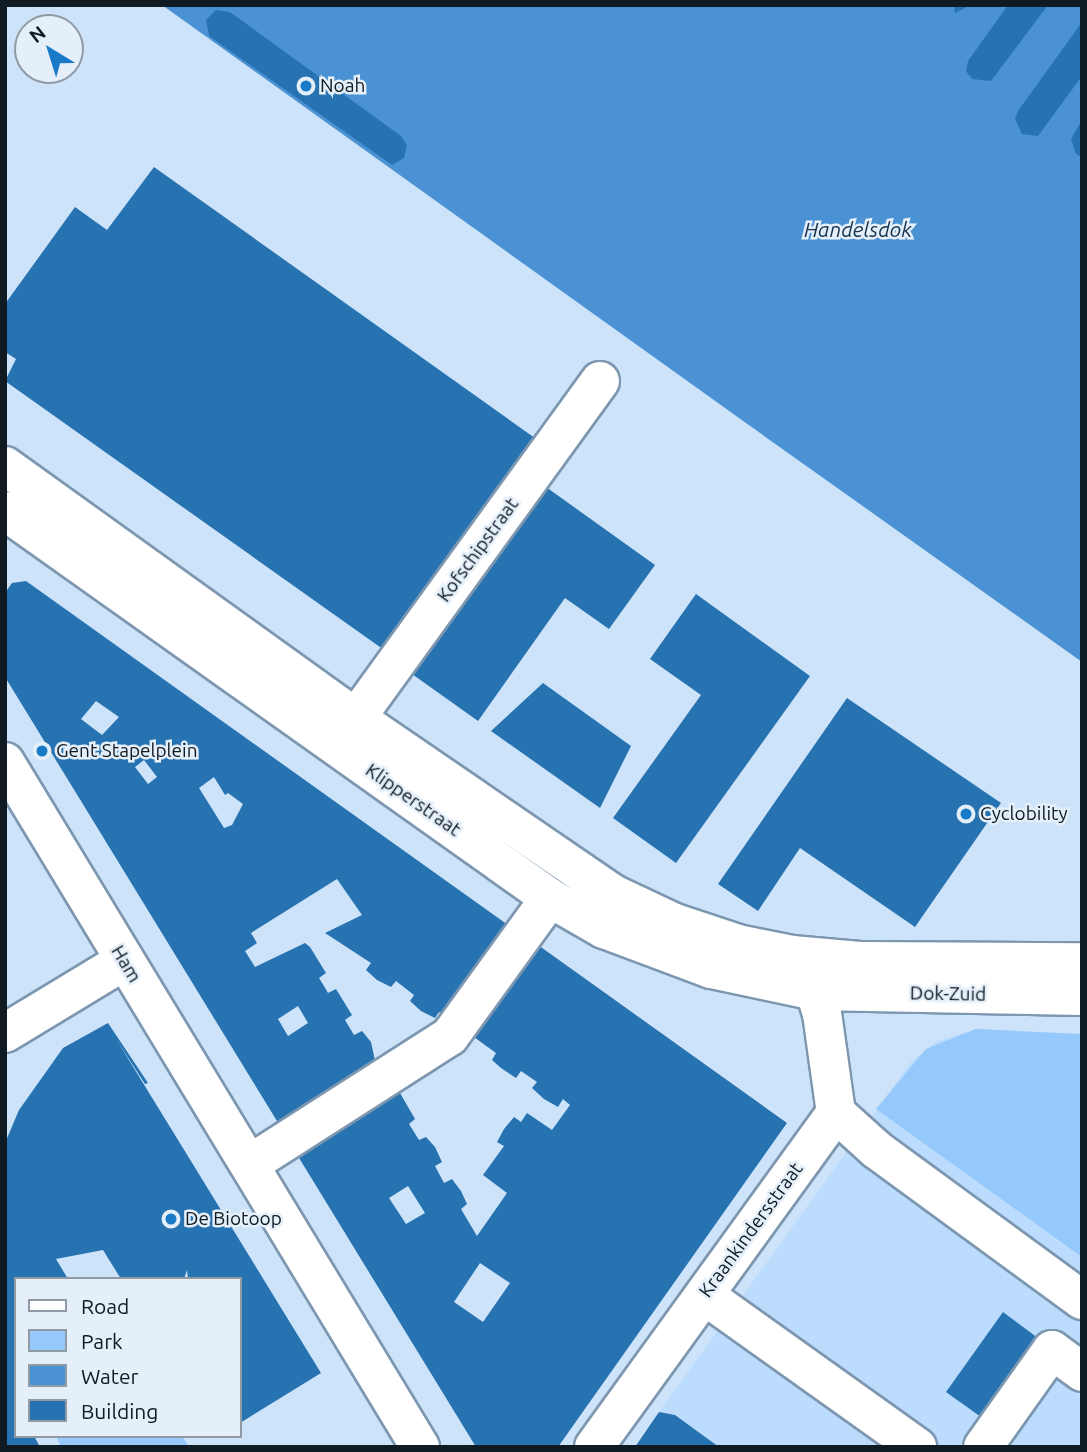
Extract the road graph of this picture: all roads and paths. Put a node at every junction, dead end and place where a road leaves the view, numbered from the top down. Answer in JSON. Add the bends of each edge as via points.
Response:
{"nodes":[{"id":1,"x":600,"y":381,"type":"dead end"},
{"id":2,"x":5,"y":466,"type":"edge"},
{"id":3,"x":16,"y":513,"type":"edge"},
{"id":4,"x":356,"y":718,"type":"junction"},
{"id":5,"x":5,"y":762,"type":"edge"},
{"id":6,"x":550,"y":898,"type":"junction"},
{"id":7,"x":934,"y":960,"type":"joint"},
{"id":8,"x":124,"y":961,"type":"junction"},
{"id":9,"x":1082,"y":962,"type":"edge"},
{"id":10,"x":815,"y":974,"type":"junction"},
{"id":11,"x":1082,"y":996,"type":"edge"},
{"id":12,"x":5,"y":1033,"type":"edge"},
{"id":13,"x":836,"y":1112,"type":"junction"},
{"id":14,"x":250,"y":1164,"type":"junction"},
{"id":15,"x":704,"y":1295,"type":"junction"},
{"id":16,"x":1082,"y":1300,"type":"edge"},
{"id":17,"x":1082,"y":1372,"type":"edge"},
{"id":18,"x":420,"y":1447,"type":"edge"},
{"id":19,"x":594,"y":1447,"type":"edge"},
{"id":20,"x":917,"y":1447,"type":"edge"},
{"id":21,"x":983,"y":1447,"type":"edge"}],
"edges":[{"from":1,"to":4,"type":"street","name":"Kofschipstraat"},
{"from":2,"to":3,"type":"street"},
{"from":3,"to":4,"type":"street","name":"Klipperstraat"},
{"from":3,"to":6,"type":"street","name":"Klipperstraat"},
{"from":4,"to":10,"type":"street","name":"Klipperstraat","via":[[613,894]]},
{"from":5,"to":8,"type":"street","name":"Ham"},
{"from":6,"to":10,"type":"street","name":"Klipperstraat","via":[[651,950],[711,969]]},
{"from":6,"to":14,"type":"street","via":[[450,1036]]},
{"from":7,"to":9,"type":"street","name":"Dok-Zuid"},
{"from":7,"to":10,"type":"street","name":"Klipperstraat"},
{"from":8,"to":12,"type":"street"},
{"from":8,"to":14,"type":"street","name":"Ham"},
{"from":10,"to":11,"type":"street","name":"Dok-Zuid"},
{"from":10,"to":13,"type":"street"},
{"from":13,"to":15,"type":"street","name":"Kraankindersstraat"},
{"from":13,"to":16,"type":"street","via":[[877,1150]]},
{"from":14,"to":18,"type":"street","name":"Ham"},
{"from":15,"to":19,"type":"street","name":"Kraankindersstraat"},
{"from":15,"to":20,"type":"street"},
{"from":17,"to":21,"type":"street","via":[[1052,1350]]}]}
